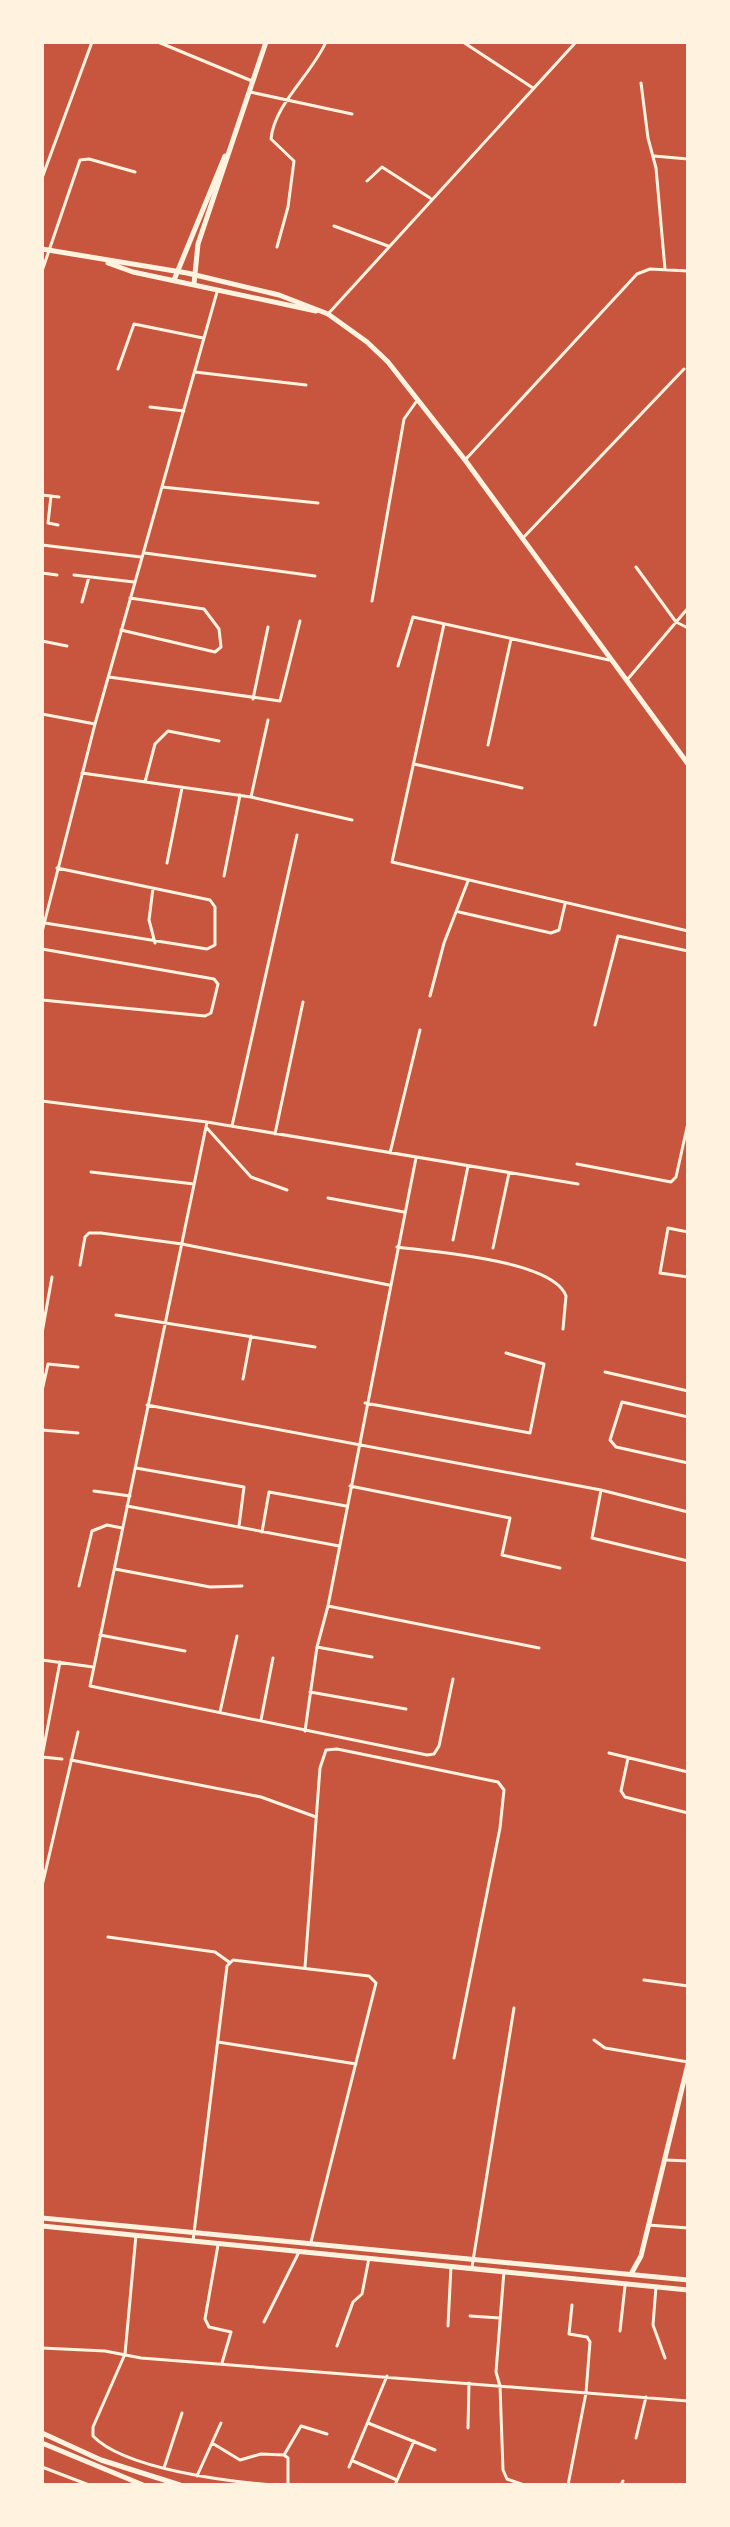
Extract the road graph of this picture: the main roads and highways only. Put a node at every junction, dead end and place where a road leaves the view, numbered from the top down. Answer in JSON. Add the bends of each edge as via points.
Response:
{"nodes":[{"id":1,"x":266,"y":42,"type":"edge"},
{"id":2,"x":232,"y":141,"type":"junction"},
{"id":3,"x":46,"y":250,"type":"edge"},
{"id":4,"x":107,"y":262,"type":"junction"},
{"id":5,"x":177,"y":271,"type":"junction"},
{"id":6,"x":194,"y":275,"type":"junction"},
{"id":7,"x":174,"y":280,"type":"junction"},
{"id":8,"x":194,"y":284,"type":"junction"},
{"id":9,"x":319,"y":311,"type":"junction"},
{"id":10,"x":688,"y":764,"type":"edge"},
{"id":11,"x":688,"y":2063,"type":"edge"},
{"id":12,"x":685,"y":2093,"type":"edge"},
{"id":13,"x":42,"y":2218,"type":"edge"},
{"id":14,"x":42,"y":2228,"type":"edge"},
{"id":15,"x":641,"y":2256,"type":"junction"},
{"id":16,"x":629,"y":2275,"type":"junction"},
{"id":17,"x":645,"y":2277,"type":"junction"},
{"id":18,"x":688,"y":2280,"type":"edge"},
{"id":19,"x":688,"y":2290,"type":"edge"},
{"id":20,"x":42,"y":2433,"type":"edge"},
{"id":21,"x":42,"y":2443,"type":"edge"},
{"id":22,"x":143,"y":2485,"type":"edge"},
{"id":23,"x":180,"y":2485,"type":"edge"}],
"edges":[{"from":1,"to":2,"type":"main road"},
{"from":2,"to":5,"type":"main road"},
{"from":2,"to":6,"type":"main road","via":[[198,244]]},
{"from":3,"to":4,"type":"main road"},
{"from":4,"to":5,"type":"main road"},
{"from":4,"to":7,"type":"main road"},
{"from":5,"to":6,"type":"main road"},
{"from":5,"to":7,"type":"main road"},
{"from":6,"to":8,"type":"main road"},
{"from":6,"to":9,"type":"main road","via":[[279,295]]},
{"from":7,"to":8,"type":"main road"},
{"from":8,"to":9,"type":"main road"},
{"from":9,"to":10,"type":"main road","via":[[388,362]]},
{"from":11,"to":12,"type":"main road"},
{"from":12,"to":15,"type":"main road"},
{"from":13,"to":16,"type":"main road"},
{"from":14,"to":19,"type":"main road"},
{"from":15,"to":16,"type":"main road"},
{"from":15,"to":17,"type":"main road"},
{"from":16,"to":17,"type":"main road"},
{"from":17,"to":18,"type":"main road"},
{"from":20,"to":23,"type":"main road","via":[[101,2460]]},
{"from":21,"to":22,"type":"main road"}]}
